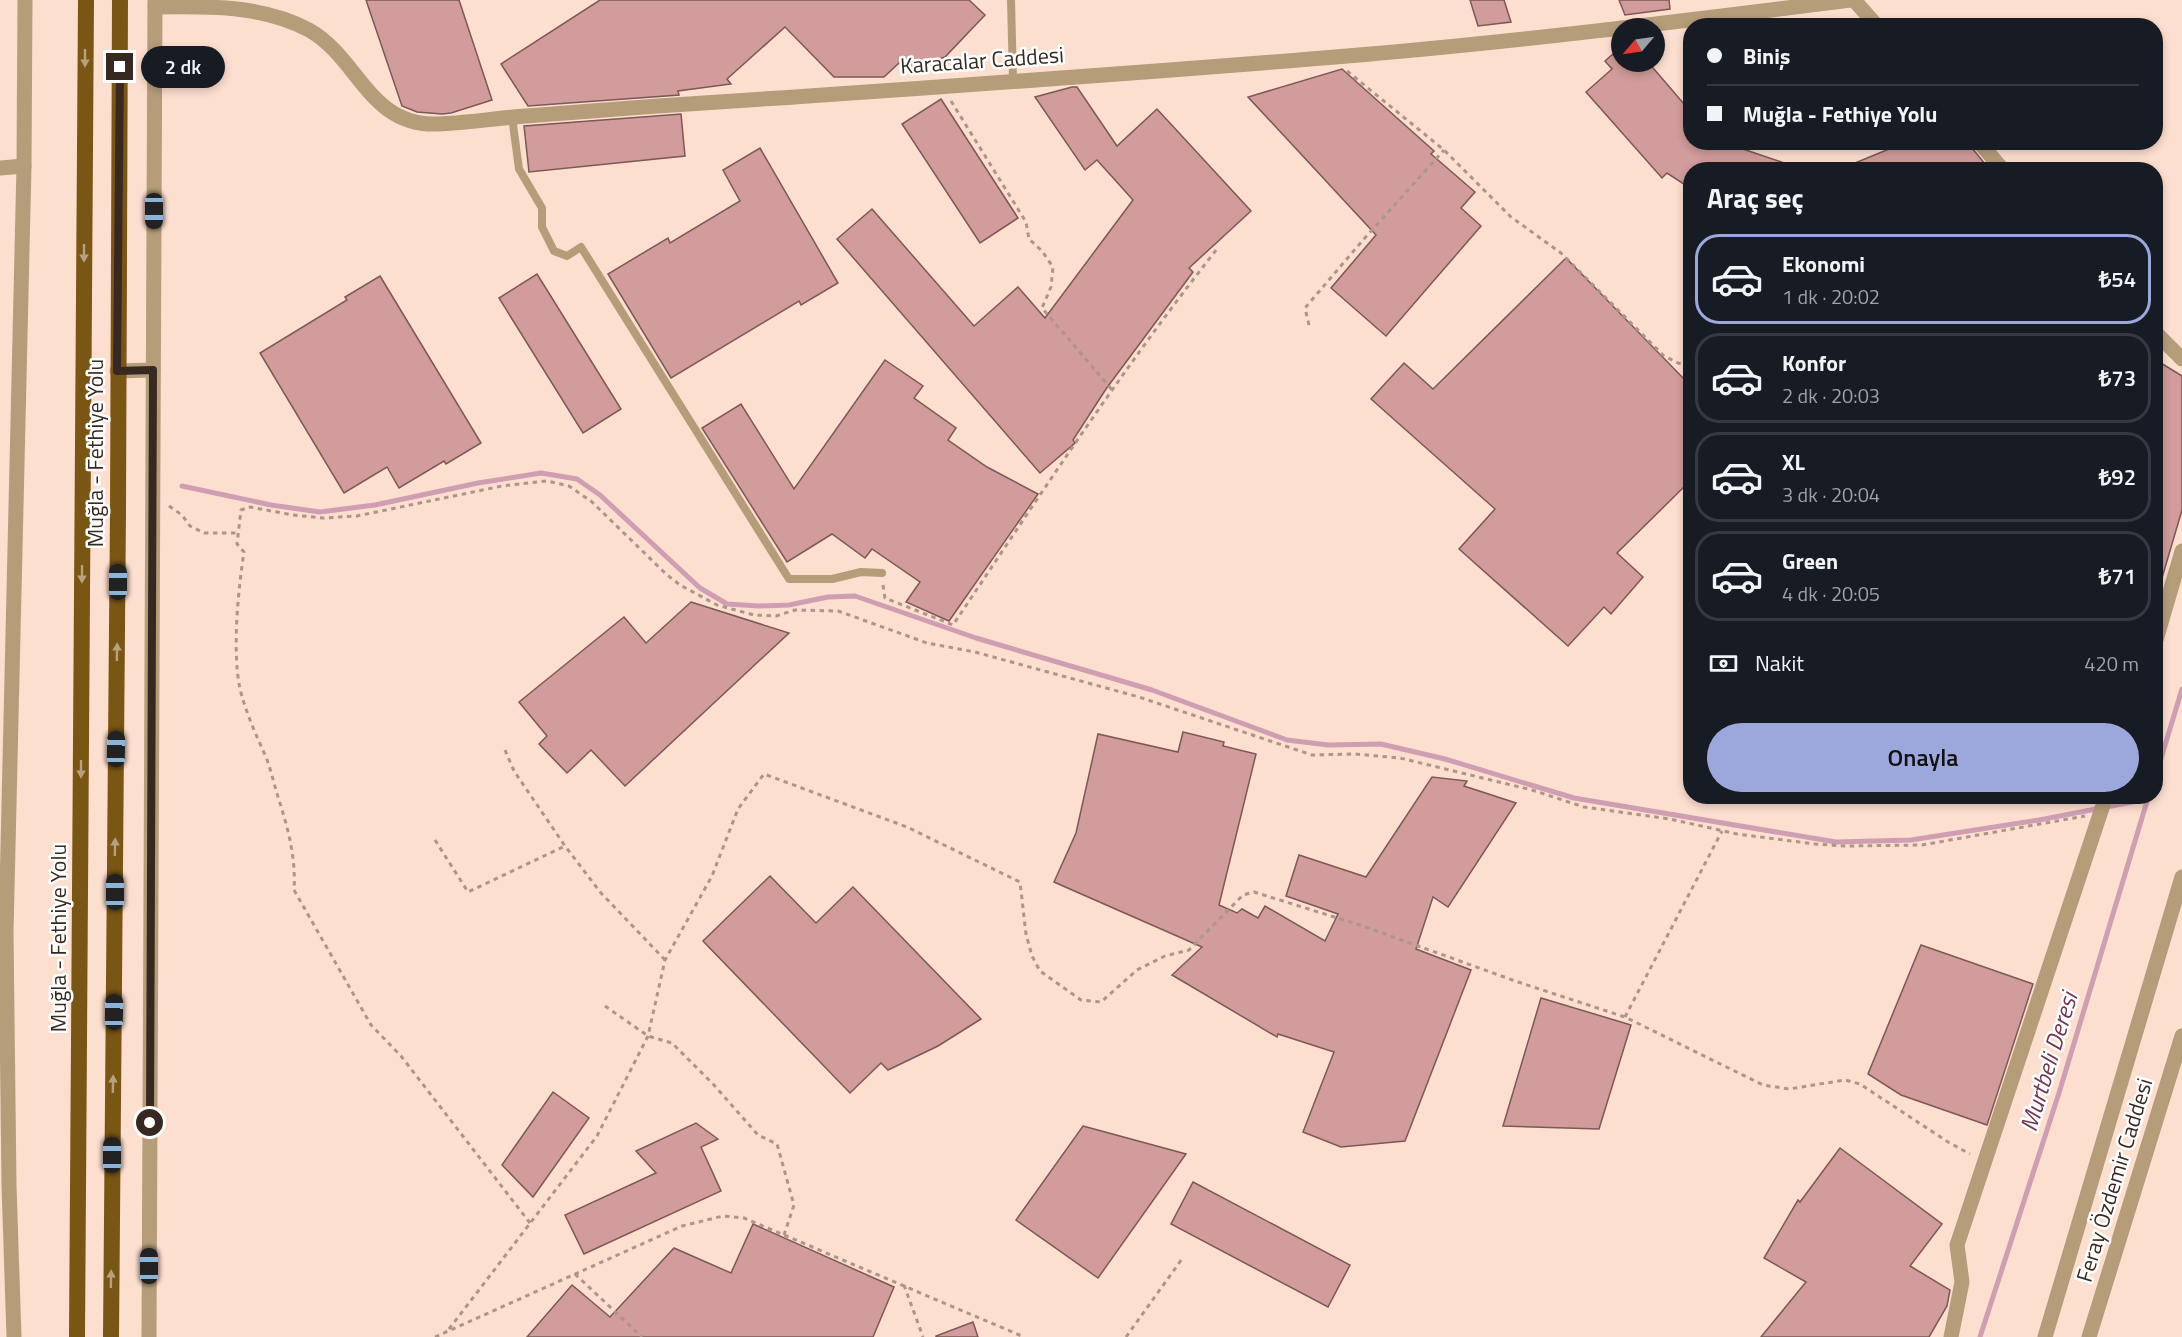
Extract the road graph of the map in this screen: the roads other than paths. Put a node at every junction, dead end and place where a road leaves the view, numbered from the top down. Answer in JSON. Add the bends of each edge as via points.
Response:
{"nodes":[{"id":1,"x":25,"y":0,"type":"edge"},
{"id":2,"x":86,"y":0,"type":"edge"},
{"id":3,"x":120,"y":0,"type":"edge"},
{"id":4,"x":1011,"y":0,"type":"edge"},
{"id":5,"x":1853,"y":0,"type":"edge"},
{"id":6,"x":155,"y":4,"type":"edge"},
{"id":7,"x":1705,"y":18,"type":"edge"},
{"id":8,"x":1869,"y":18,"type":"edge"},
{"id":9,"x":1683,"y":21,"type":"edge"},
{"id":10,"x":1013,"y":80,"type":"junction"},
{"id":11,"x":512,"y":117,"type":"junction"},
{"id":12,"x":1986,"y":150,"type":"edge"},
{"id":13,"x":1996,"y":162,"type":"edge"},
{"id":14,"x":24,"y":166,"type":"junction"},
{"id":15,"x":0,"y":168,"type":"edge"},
{"id":16,"x":2163,"y":340,"type":"edge"},
{"id":17,"x":2182,"y":359,"type":"edge"},
{"id":18,"x":153,"y":370,"type":"junction"},
{"id":19,"x":117,"y":371,"type":"junction"},
{"id":20,"x":16,"y":484,"type":"junction"},
{"id":21,"x":0,"y":487,"type":"edge"},
{"id":22,"x":2182,"y":551,"type":"edge"},
{"id":23,"x":882,"y":573,"type":"road end"},
{"id":24,"x":2163,"y":616,"type":"edge"},
{"id":25,"x":2103,"y":804,"type":"edge"},
{"id":26,"x":2182,"y":877,"type":"edge"},
{"id":27,"x":3,"y":932,"type":"edge"},
{"id":28,"x":2182,"y":1036,"type":"edge"},
{"id":29,"x":14,"y":1337,"type":"edge"},
{"id":30,"x":77,"y":1337,"type":"edge"},
{"id":31,"x":111,"y":1337,"type":"edge"},
{"id":32,"x":149,"y":1337,"type":"edge"},
{"id":33,"x":1951,"y":1337,"type":"edge"},
{"id":34,"x":2045,"y":1337,"type":"edge"},
{"id":35,"x":2089,"y":1337,"type":"edge"}],
"edges":[{"from":1,"to":14,"type":"street"},
{"from":2,"to":30,"type":"highway","name":"Muğla - Fethiye Yolu","one_way":true},
{"from":3,"to":19,"type":"highway","name":"Muğla - Fethiye Yolu"},
{"from":4,"to":10,"type":"lane"},
{"from":5,"to":7,"type":"street","name":"Karacalar Caddesi"},
{"from":5,"to":8,"type":"street"},
{"from":6,"to":11,"type":"street","name":"Karacalar Caddesi","via":[[270,14],[308,29],[328,43],[374,99],[399,117],[433,125]]},
{"from":6,"to":18,"type":"street"},
{"from":9,"to":10,"type":"street","name":"Karacalar Caddesi","via":[[1329,57]]},
{"from":10,"to":11,"type":"street","name":"Karacalar Caddesi"},
{"from":11,"to":23,"type":"lane","via":[[519,169],[542,208],[542,227],[554,251],[567,256],[581,247],[789,579]]},
{"from":12,"to":13,"type":"street"},
{"from":14,"to":15,"type":"street"},
{"from":14,"to":20,"type":"street"},
{"from":16,"to":17,"type":"street"},
{"from":18,"to":19,"type":"street"},
{"from":18,"to":32,"type":"street"},
{"from":31,"to":19,"type":"highway","name":"Muğla - Fethiye Yolu","one_way":true},
{"from":20,"to":21,"type":"street"},
{"from":20,"to":27,"type":"street"},
{"from":22,"to":24,"type":"street"},
{"from":25,"to":33,"type":"street","via":[[1957,1245],[1962,1282]]},
{"from":26,"to":34,"type":"street"},
{"from":27,"to":29,"type":"street"},
{"from":28,"to":35,"type":"street","name":"Feray Özdemir Caddesi"}]}
